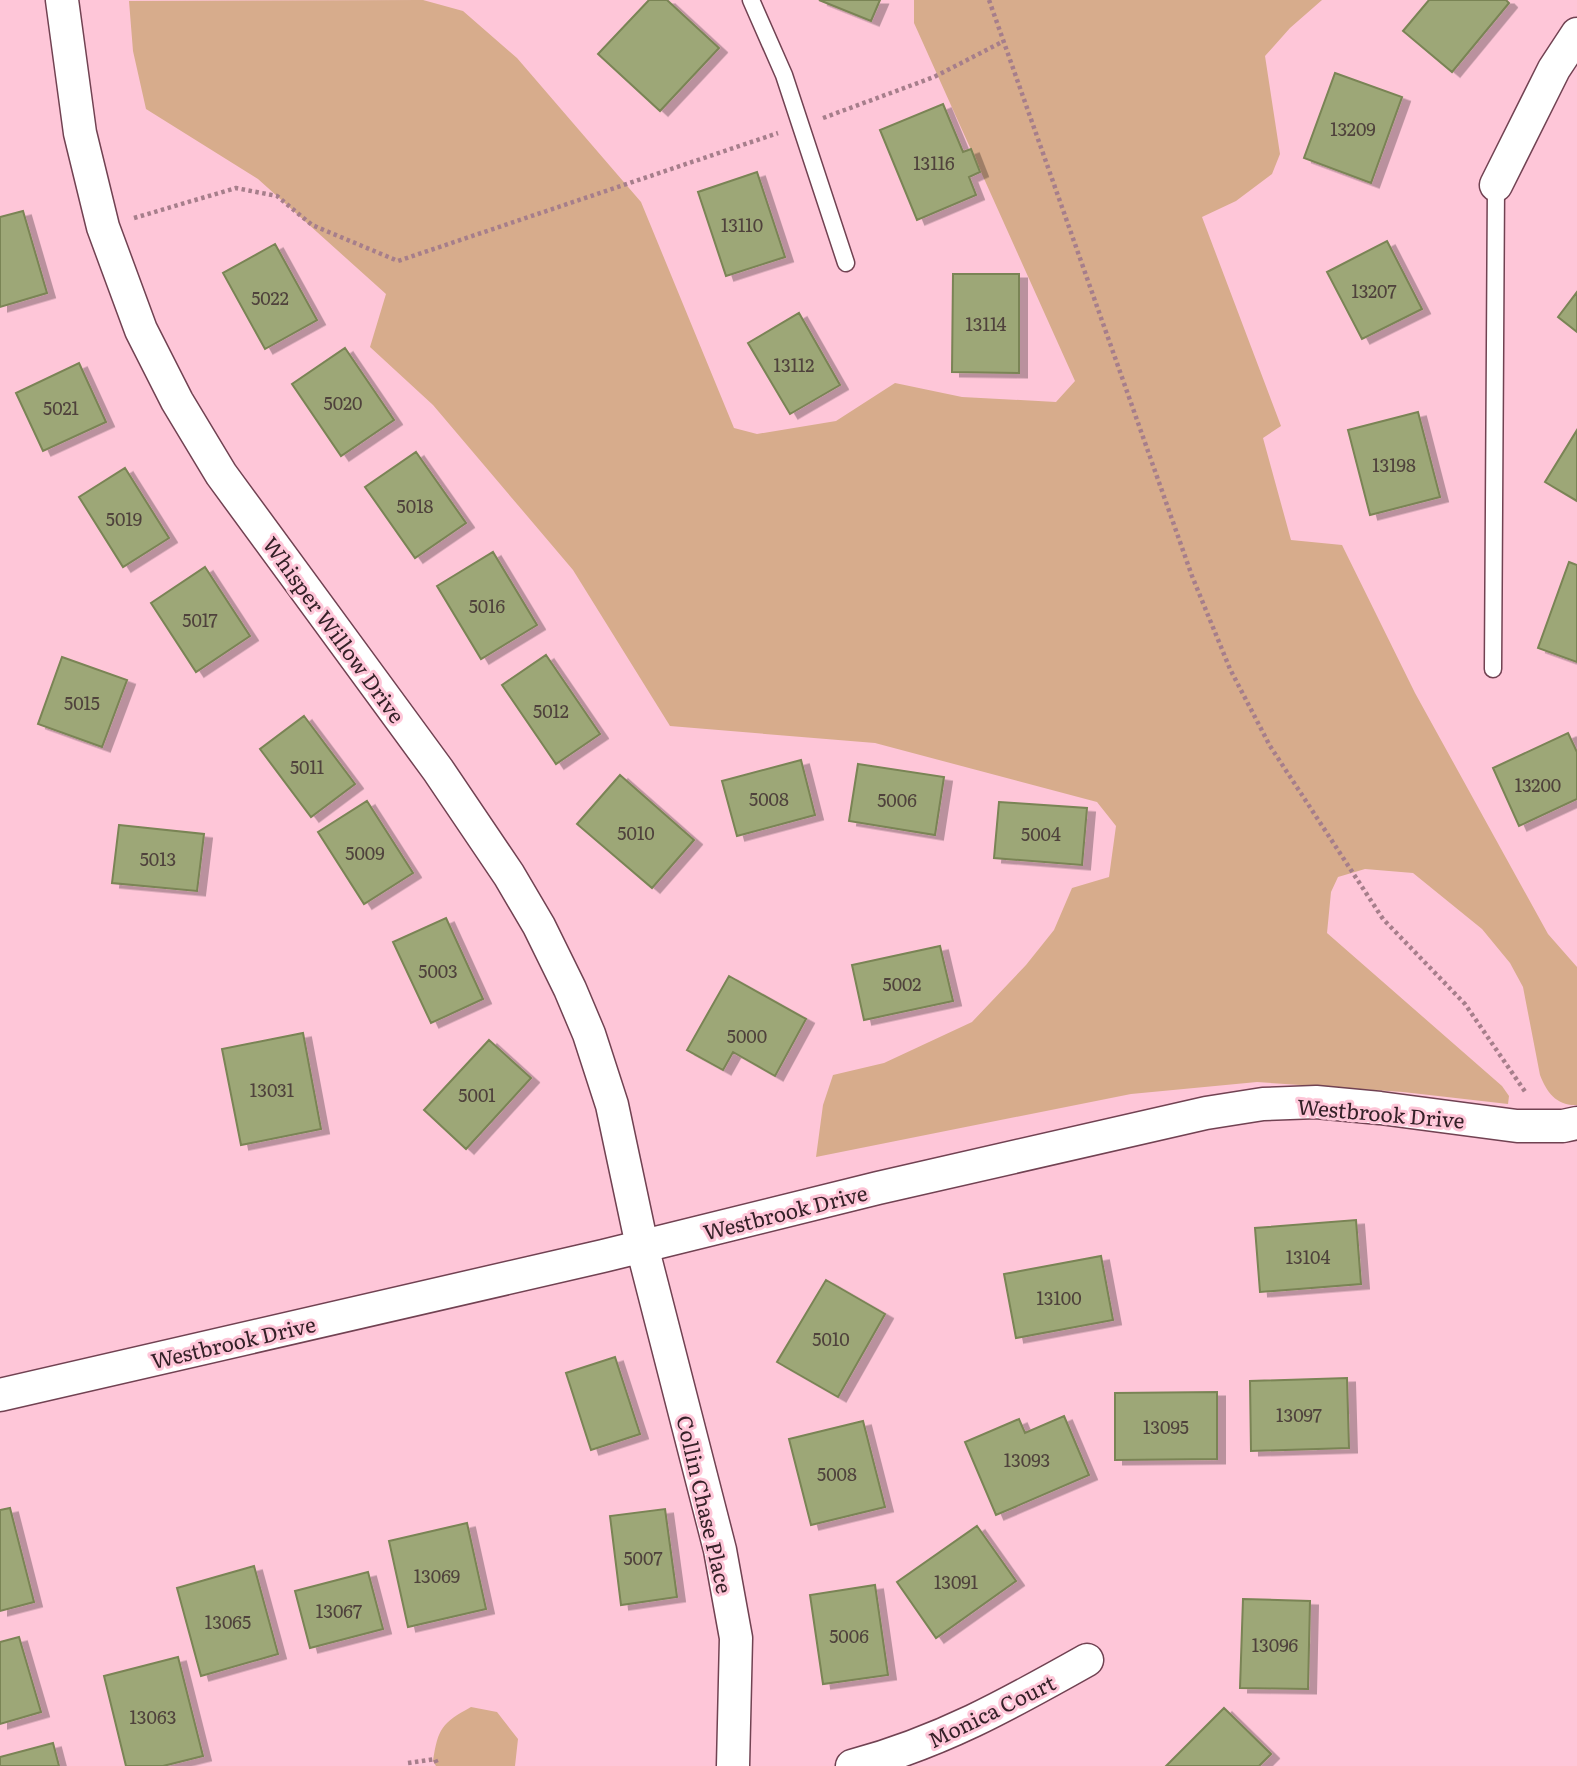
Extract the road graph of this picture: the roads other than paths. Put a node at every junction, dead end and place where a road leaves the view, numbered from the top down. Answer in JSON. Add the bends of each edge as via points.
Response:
{"nodes":[{"id":1,"x":62,"y":0,"type":"edge"},
{"id":2,"x":751,"y":0,"type":"edge"},
{"id":3,"x":1577,"y":34,"type":"edge"},
{"id":4,"x":1496,"y":185,"type":"joint"},
{"id":5,"x":846,"y":263,"type":"dead end"},
{"id":6,"x":1493,"y":669,"type":"dead end"},
{"id":7,"x":1570,"y":1124,"type":"edge"},
{"id":8,"x":642,"y":1246,"type":"junction"},
{"id":9,"x":0,"y":1395,"type":"edge"},
{"id":10,"x":1087,"y":1660,"type":"dead end"},
{"id":11,"x":733,"y":1766,"type":"edge"},
{"id":12,"x":852,"y":1766,"type":"edge"}],
"edges":[{"from":1,"to":8,"type":"street","name":"Whisper Willow Drive","via":[[80,133],[103,228],[141,330],[221,474],[438,769],[539,926],[589,1034],[612,1105]]},
{"from":2,"to":5,"type":"lane","via":[[784,75]]},
{"from":3,"to":4,"type":"street","via":[[1553,69]]},
{"from":4,"to":6,"type":"lane"},
{"from":7,"to":8,"type":"street","name":"Westbrook Drive","via":[[1517,1126],[1316,1102],[1262,1104],[968,1167]]},
{"from":8,"to":9,"type":"street","name":"Westbrook Drive"},
{"from":8,"to":11,"type":"street","name":"Collin Chase Place","via":[[720,1550],[736,1638]]},
{"from":10,"to":12,"type":"street","name":"Monica Court","via":[[944,1736]]}]}
